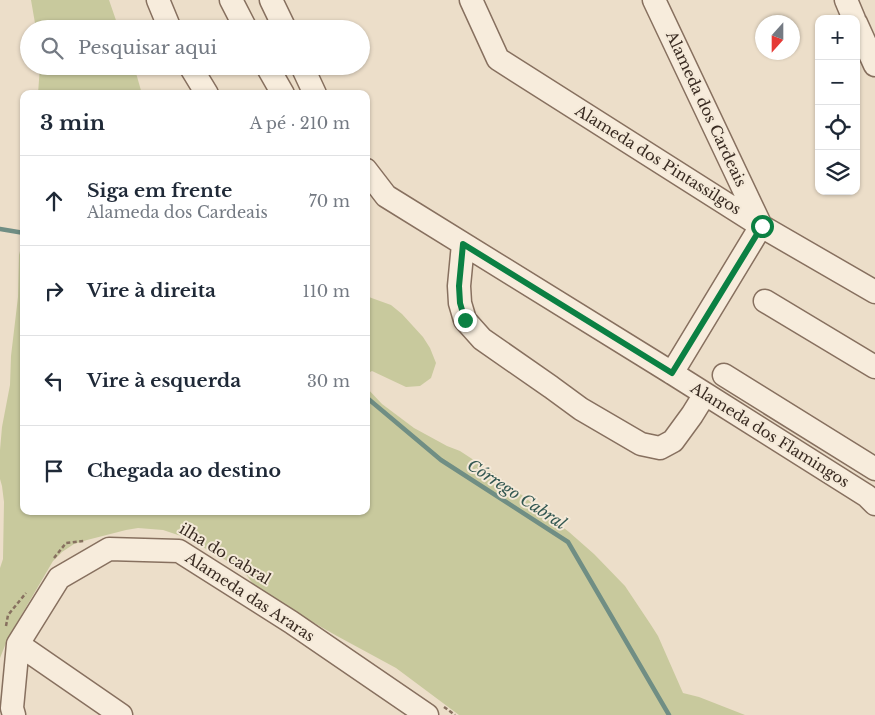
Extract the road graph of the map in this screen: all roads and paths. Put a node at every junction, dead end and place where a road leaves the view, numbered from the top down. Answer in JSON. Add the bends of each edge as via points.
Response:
{"nodes":[{"id":1,"x":158,"y":0,"type":"edge"},
{"id":2,"x":231,"y":0,"type":"edge"},
{"id":3,"x":471,"y":0,"type":"edge"},
{"id":4,"x":654,"y":0,"type":"edge"},
{"id":5,"x":846,"y":0,"type":"edge"},
{"id":6,"x":276,"y":1,"type":"edge"},
{"id":7,"x":852,"y":15,"type":"edge"},
{"id":8,"x":166,"y":20,"type":"edge"},
{"id":9,"x":241,"y":20,"type":"edge"},
{"id":10,"x":282,"y":20,"type":"edge"},
{"id":11,"x":860,"y":33,"type":"edge"},
{"id":12,"x":875,"y":65,"type":"edge"},
{"id":13,"x":195,"y":75,"type":"edge"},
{"id":14,"x":272,"y":75,"type":"edge"},
{"id":15,"x":306,"y":75,"type":"edge"},
{"id":16,"x":205,"y":90,"type":"edge"},
{"id":17,"x":281,"y":90,"type":"edge"},
{"id":18,"x":314,"y":90,"type":"edge"},
{"id":19,"x":370,"y":175,"type":"edge"},
{"id":20,"x":762,"y":226,"type":"junction"},
{"id":21,"x":463,"y":244,"type":"junction"},
{"id":22,"x":875,"y":292,"type":"edge"},
{"id":23,"x":765,"y":301,"type":"dead end"},
{"id":24,"x":875,"y":367,"type":"edge"},
{"id":25,"x":672,"y":373,"type":"junction"},
{"id":26,"x":724,"y":375,"type":"dead end"},
{"id":27,"x":705,"y":394,"type":"junction"},
{"id":28,"x":875,"y":469,"type":"edge"},
{"id":29,"x":875,"y":504,"type":"edge"},
{"id":30,"x":84,"y":541,"type":"dead end"},
{"id":31,"x":54,"y":558,"type":"dead end"},
{"id":32,"x":31,"y":586,"type":"dead end"},
{"id":33,"x":12,"y":639,"type":"junction"},
{"id":34,"x":433,"y":709,"type":"edge"},
{"id":35,"x":14,"y":715,"type":"edge"},
{"id":36,"x":120,"y":715,"type":"edge"},
{"id":37,"x":455,"y":715,"type":"edge"}],
"edges":[{"from":1,"to":8,"type":"street"},
{"from":2,"to":9,"type":"street"},
{"from":3,"to":20,"type":"street","name":"Alameda dos Pintassilgos","via":[[498,59]]},
{"from":4,"to":20,"type":"street","name":"Alameda dos Cardeais"},
{"from":5,"to":7,"type":"street"},
{"from":6,"to":10,"type":"street"},
{"from":11,"to":12,"type":"street"},
{"from":13,"to":16,"type":"street"},
{"from":14,"to":17,"type":"street"},
{"from":15,"to":18,"type":"street"},
{"from":19,"to":21,"type":"street","name":"Alameda dos Flamingos","via":[[386,196]]},
{"from":20,"to":22,"type":"street","name":"Alameda dos Pintassilgos"},
{"from":20,"to":25,"type":"street"},
{"from":21,"to":25,"type":"street","name":"Alameda dos Flamingos"},
{"from":21,"to":27,"type":"street","via":[[459,286],[465,320],[482,339],[581,409],[641,444],[660,448],[673,441]]},
{"from":23,"to":24,"type":"street"},
{"from":25,"to":27,"type":"street","name":"Alameda dos Flamingos"},
{"from":26,"to":28,"type":"street"},
{"from":27,"to":29,"type":"street","name":"Alameda dos Flamingos"},
{"from":30,"to":31,"type":"path","via":[[66,543]]},
{"from":32,"to":33,"type":"path","via":[[8,615]]},
{"from":33,"to":34,"type":"street","name":"Alameda das Araras","via":[[59,578],[109,549],[179,551]]},
{"from":33,"to":35,"type":"street","name":"Alameda das Araras"},
{"from":33,"to":36,"type":"street"},
{"from":34,"to":37,"type":"path"}]}
